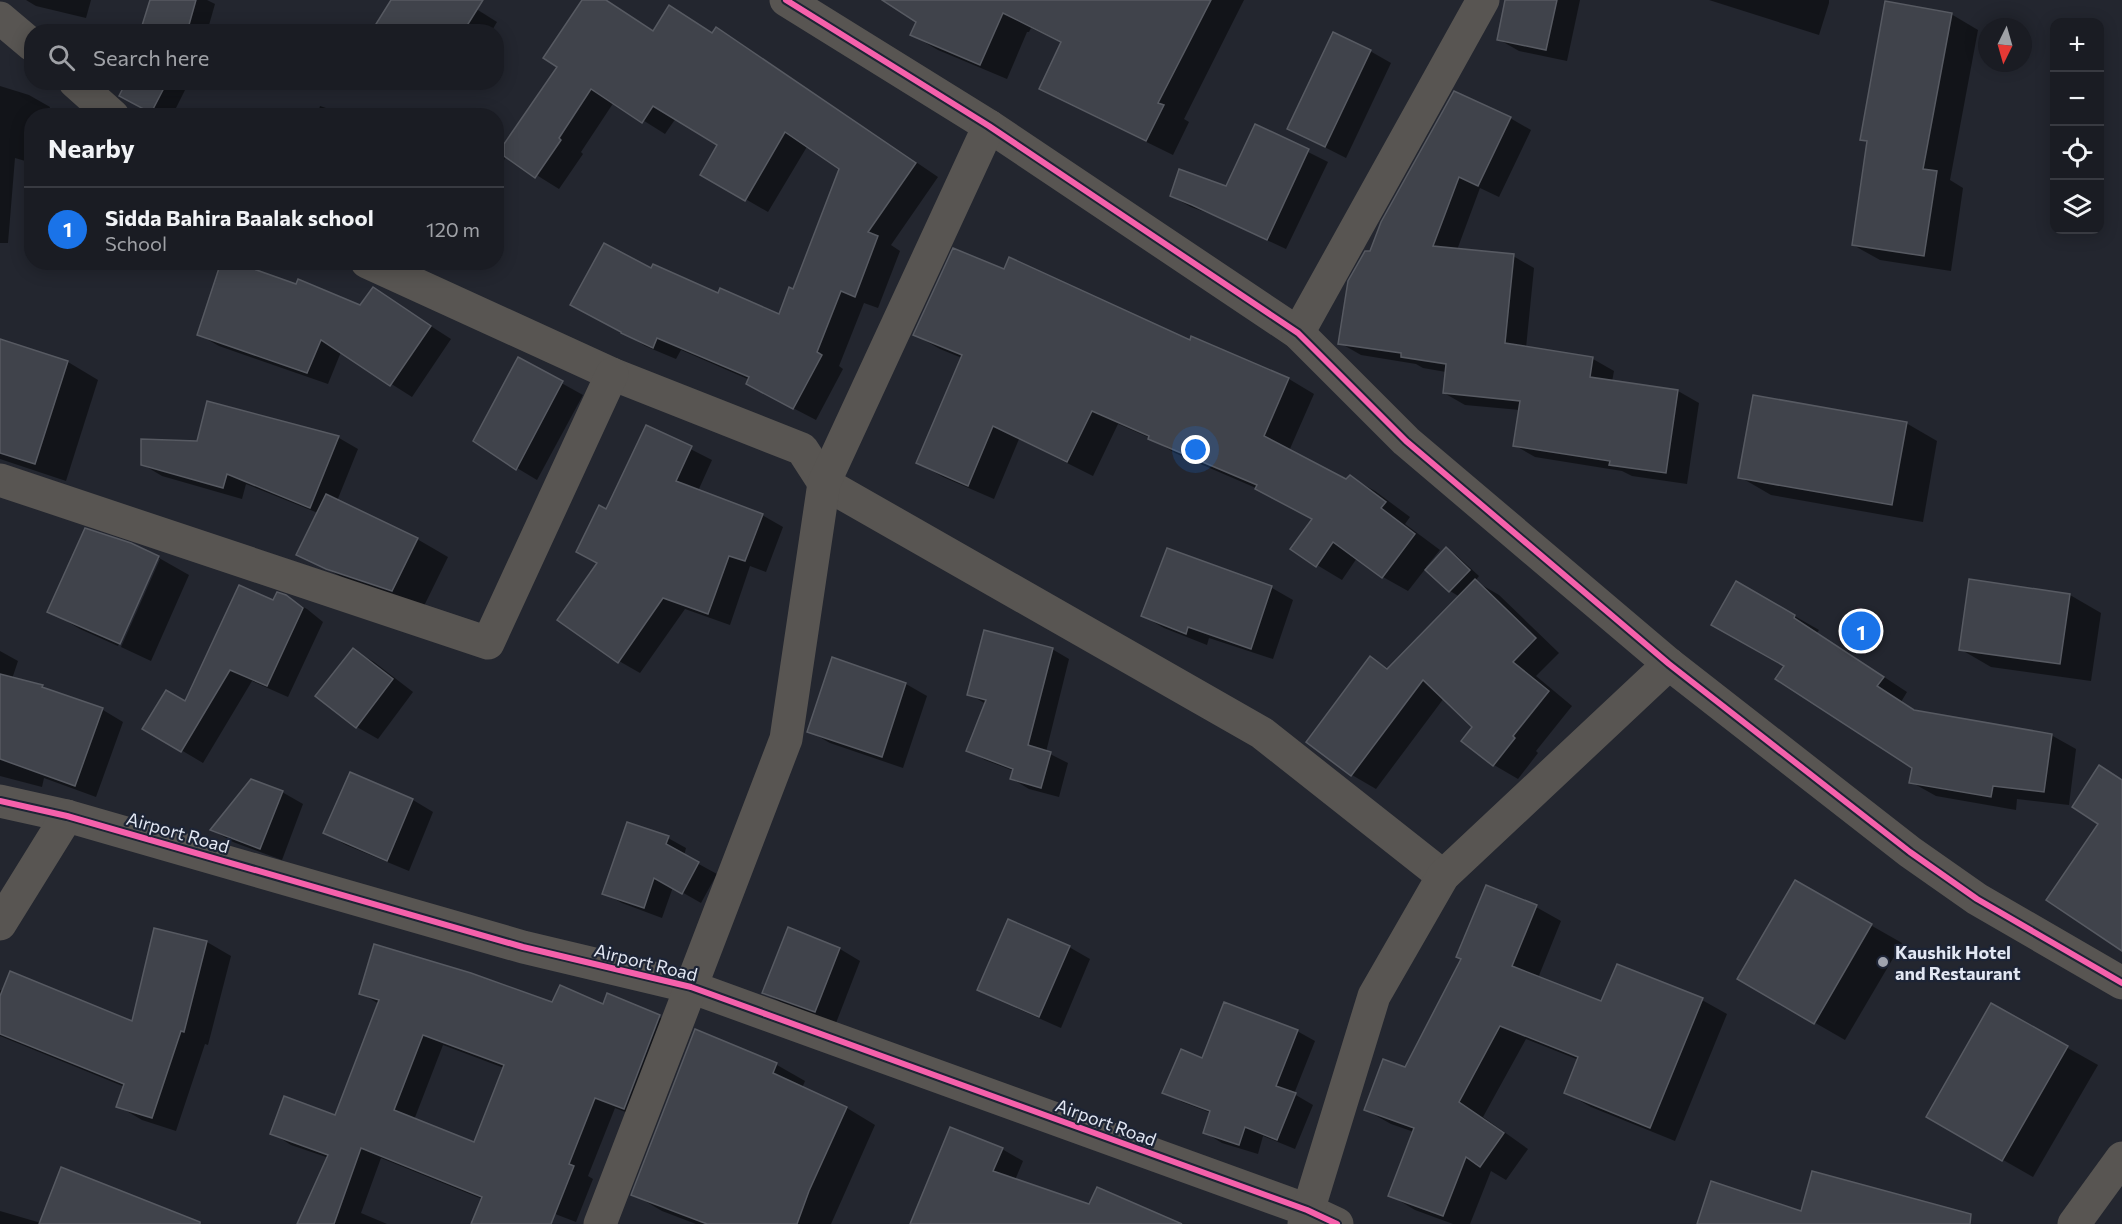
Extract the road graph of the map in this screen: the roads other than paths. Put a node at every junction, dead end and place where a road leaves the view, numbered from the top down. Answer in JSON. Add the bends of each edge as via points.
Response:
{"nodes":[{"id":1,"x":786,"y":0,"type":"edge"},
{"id":2,"x":1483,"y":0,"type":"edge"},
{"id":3,"x":0,"y":18,"type":"edge"},
{"id":4,"x":24,"y":38,"type":"edge"},
{"id":5,"x":84,"y":90,"type":"edge"},
{"id":6,"x":104,"y":108,"type":"edge"},
{"id":7,"x":989,"y":126,"type":"junction"},
{"id":8,"x":384,"y":270,"type":"edge"},
{"id":9,"x":1298,"y":333,"type":"junction"},
{"id":10,"x":612,"y":374,"type":"junction"},
{"id":11,"x":0,"y":480,"type":"edge"},
{"id":12,"x":824,"y":483,"type":"junction"},
{"id":13,"x":1669,"y":664,"type":"junction"},
{"id":14,"x":0,"y":801,"type":"edge"},
{"id":15,"x":67,"y":816,"type":"junction"},
{"id":16,"x":1443,"y":876,"type":"junction"},
{"id":17,"x":0,"y":924,"type":"edge"},
{"id":18,"x":2122,"y":983,"type":"edge"},
{"id":19,"x":691,"y":987,"type":"junction"},
{"id":20,"x":2122,"y":1158,"type":"edge"},
{"id":21,"x":1306,"y":1217,"type":"edge"},
{"id":22,"x":600,"y":1224,"type":"edge"},
{"id":23,"x":1337,"y":1224,"type":"edge"},
{"id":24,"x":2074,"y":1224,"type":"edge"}],
"edges":[{"from":1,"to":7,"type":"street"},
{"from":2,"to":9,"type":"street"},
{"from":3,"to":4,"type":"street"},
{"from":5,"to":6,"type":"street"},
{"from":7,"to":9,"type":"street"},
{"from":7,"to":12,"type":"street"},
{"from":8,"to":10,"type":"street"},
{"from":9,"to":13,"type":"street","via":[[1406,441]]},
{"from":10,"to":11,"type":"street","via":[[488,643]]},
{"from":10,"to":12,"type":"street","via":[[802,449]]},
{"from":12,"to":16,"type":"street","via":[[1262,733]]},
{"from":12,"to":19,"type":"street","via":[[786,739]]},
{"from":13,"to":16,"type":"street"},
{"from":13,"to":18,"type":"street","via":[[1910,852],[1977,899]]},
{"from":14,"to":15,"type":"street","name":"Airport Road"},
{"from":15,"to":17,"type":"street"},
{"from":15,"to":19,"type":"street","name":"Airport Road","via":[[523,947]]},
{"from":16,"to":21,"type":"street","via":[[1374,996]]},
{"from":19,"to":21,"type":"street","name":"Airport Road"},
{"from":19,"to":22,"type":"street"},
{"from":20,"to":24,"type":"street"},
{"from":21,"to":23,"type":"street","name":"Airport Road"}]}
